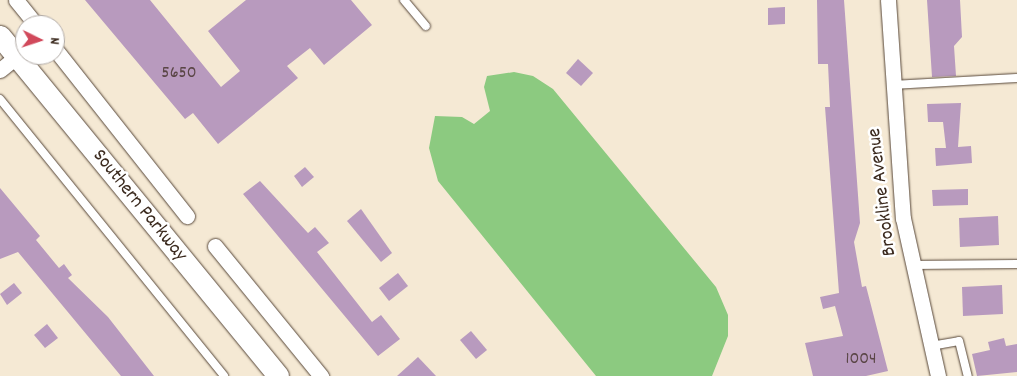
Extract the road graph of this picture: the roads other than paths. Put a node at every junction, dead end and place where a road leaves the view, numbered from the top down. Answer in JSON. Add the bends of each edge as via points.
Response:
{"nodes":[{"id":1,"x":16,"y":0,"type":"edge"},
{"id":2,"x":404,"y":0,"type":"edge"},
{"id":3,"x":888,"y":0,"type":"edge"},
{"id":4,"x":28,"y":15,"type":"edge"},
{"id":5,"x":426,"y":26,"type":"dead end"},
{"id":6,"x":0,"y":36,"type":"edge"},
{"id":7,"x":15,"y":54,"type":"edge"},
{"id":8,"x":15,"y":58,"type":"edge"},
{"id":9,"x":65,"y":62,"type":"edge"},
{"id":10,"x":24,"y":65,"type":"edge"},
{"id":11,"x":0,"y":70,"type":"edge"},
{"id":12,"x":1017,"y":78,"type":"edge"},
{"id":13,"x":892,"y":85,"type":"junction"},
{"id":14,"x":0,"y":99,"type":"edge"},
{"id":15,"x":187,"y":216,"type":"dead end"},
{"id":16,"x":215,"y":246,"type":"dead end"},
{"id":17,"x":1017,"y":264,"type":"edge"},
{"id":18,"x":912,"y":265,"type":"junction"},
{"id":19,"x":931,"y":346,"type":"junction"},
{"id":20,"x":224,"y":376,"type":"edge"},
{"id":21,"x":278,"y":376,"type":"edge"},
{"id":22,"x":321,"y":376,"type":"edge"},
{"id":23,"x":938,"y":376,"type":"edge"},
{"id":24,"x":968,"y":376,"type":"edge"}],
"edges":[{"from":1,"to":4,"type":"street"},
{"from":2,"to":5,"type":"lane"},
{"from":3,"to":13,"type":"street","name":"Brookline Avenue"},
{"from":6,"to":7,"type":"main road","name":"Southern Parkway"},
{"from":8,"to":11,"type":"street"},
{"from":9,"to":15,"type":"street"},
{"from":10,"to":21,"type":"main road","name":"Southern Parkway"},
{"from":12,"to":13,"type":"lane"},
{"from":13,"to":18,"type":"street","name":"Brookline Avenue","via":[[896,147]]},
{"from":14,"to":20,"type":"lane"},
{"from":16,"to":22,"type":"street"},
{"from":17,"to":18,"type":"lane"},
{"from":18,"to":19,"type":"street","name":"Brookline Avenue"},
{"from":19,"to":23,"type":"street","name":"Brookline Avenue"},
{"from":19,"to":24,"type":"lane","via":[[959,341]]}]}
